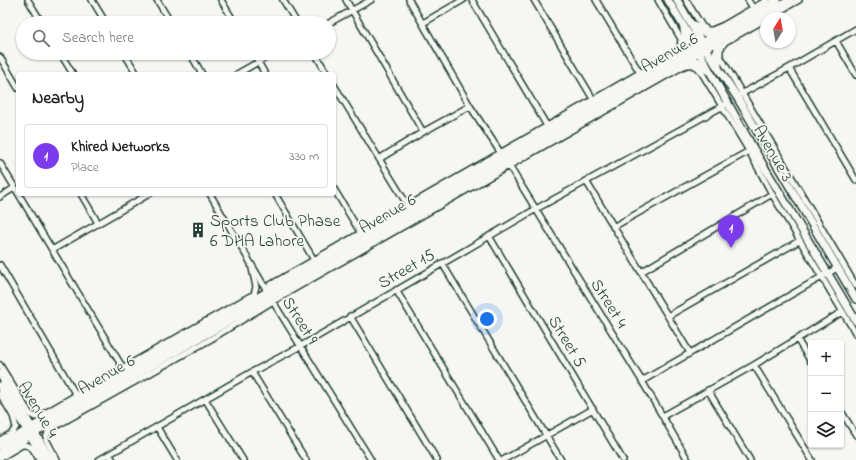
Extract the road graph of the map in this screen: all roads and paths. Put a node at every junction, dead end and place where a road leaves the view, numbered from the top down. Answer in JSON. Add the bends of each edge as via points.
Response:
{"nodes":[{"id":1,"x":28,"y":0,"type":"edge"},
{"id":2,"x":92,"y":0,"type":"edge"},
{"id":3,"x":157,"y":0,"type":"edge"},
{"id":4,"x":221,"y":0,"type":"edge"},
{"id":5,"x":283,"y":0,"type":"edge"},
{"id":6,"x":346,"y":0,"type":"edge"},
{"id":7,"x":371,"y":0,"type":"edge"},
{"id":8,"x":409,"y":0,"type":"edge"},
{"id":9,"x":462,"y":0,"type":"edge"},
{"id":10,"x":472,"y":0,"type":"edge"},
{"id":11,"x":534,"y":0,"type":"edge"},
{"id":12,"x":596,"y":0,"type":"edge"},
{"id":13,"x":658,"y":0,"type":"edge"},
{"id":14,"x":668,"y":0,"type":"edge"},
{"id":15,"x":678,"y":0,"type":"edge"},
{"id":16,"x":686,"y":0,"type":"edge"},
{"id":17,"x":748,"y":0,"type":"edge"},
{"id":18,"x":767,"y":0,"type":"edge"},
{"id":19,"x":777,"y":0,"type":"edge"},
{"id":20,"x":790,"y":0,"type":"edge"},
{"id":21,"x":799,"y":0,"type":"edge"},
{"id":22,"x":753,"y":8,"type":"junction"},
{"id":23,"x":352,"y":10,"type":"junction"},
{"id":24,"x":778,"y":12,"type":"edge"},
{"id":25,"x":38,"y":16,"type":"edge"},
{"id":26,"x":102,"y":16,"type":"edge"},
{"id":27,"x":167,"y":16,"type":"edge"},
{"id":28,"x":231,"y":16,"type":"edge"},
{"id":29,"x":293,"y":16,"type":"edge"},
{"id":30,"x":690,"y":16,"type":"junction"},
{"id":31,"x":336,"y":19,"type":"edge"},
{"id":32,"x":760,"y":20,"type":"edge"},
{"id":33,"x":423,"y":23,"type":"junction"},
{"id":34,"x":683,"y":25,"type":"junction"},
{"id":35,"x":856,"y":29,"type":"edge"},
{"id":36,"x":729,"y":31,"type":"junction"},
{"id":37,"x":718,"y":37,"type":"junction"},
{"id":38,"x":836,"y":41,"type":"junction"},
{"id":39,"x":701,"y":47,"type":"junction"},
{"id":40,"x":0,"y":57,"type":"edge"},
{"id":41,"x":684,"y":57,"type":"junction"},
{"id":42,"x":64,"y":60,"type":"edge"},
{"id":43,"x":128,"y":60,"type":"edge"},
{"id":44,"x":194,"y":60,"type":"edge"},
{"id":45,"x":319,"y":60,"type":"edge"},
{"id":46,"x":258,"y":61,"type":"joint"},
{"id":47,"x":676,"y":62,"type":"junction"},
{"id":48,"x":719,"y":68,"type":"junction"},
{"id":49,"x":789,"y":68,"type":"junction"},
{"id":50,"x":72,"y":72,"type":"edge"},
{"id":51,"x":136,"y":72,"type":"edge"},
{"id":52,"x":201,"y":72,"type":"edge"},
{"id":53,"x":240,"y":72,"type":"edge"},
{"id":54,"x":264,"y":72,"type":"edge"},
{"id":55,"x":327,"y":72,"type":"edge"},
{"id":56,"x":710,"y":72,"type":"junction"},
{"id":57,"x":640,"y":73,"type":"junction"},
{"id":58,"x":856,"y":74,"type":"edge"},
{"id":59,"x":16,"y":85,"type":"edge"},
{"id":60,"x":336,"y":88,"type":"edge"},
{"id":61,"x":740,"y":95,"type":"junction"},
{"id":62,"x":593,"y":99,"type":"junction"},
{"id":63,"x":725,"y":105,"type":"junction"},
{"id":64,"x":470,"y":106,"type":"junction"},
{"id":65,"x":547,"y":126,"type":"junction"},
{"id":66,"x":424,"y":132,"type":"junction"},
{"id":67,"x":749,"y":151,"type":"junction"},
{"id":68,"x":379,"y":159,"type":"junction"},
{"id":69,"x":505,"y":159,"type":"junction"},
{"id":70,"x":0,"y":164,"type":"edge"},
{"id":71,"x":856,"y":180,"type":"edge"},
{"id":72,"x":586,"y":181,"type":"junction"},
{"id":73,"x":14,"y":188,"type":"junction"},
{"id":74,"x":16,"y":191,"type":"edge"},
{"id":75,"x":336,"y":192,"type":"edge"},
{"id":76,"x":772,"y":194,"type":"junction"},
{"id":77,"x":19,"y":196,"type":"edge"},
{"id":78,"x":82,"y":196,"type":"edge"},
{"id":79,"x":144,"y":196,"type":"edge"},
{"id":80,"x":211,"y":196,"type":"edge"},
{"id":81,"x":276,"y":196,"type":"edge"},
{"id":82,"x":0,"y":198,"type":"edge"},
{"id":83,"x":408,"y":206,"type":"junction"},
{"id":84,"x":536,"y":210,"type":"junction"},
{"id":85,"x":98,"y":223,"type":"junction"},
{"id":86,"x":613,"y":227,"type":"junction"},
{"id":87,"x":360,"y":232,"type":"junction"},
{"id":88,"x":489,"y":236,"type":"junction"},
{"id":89,"x":799,"y":241,"type":"junction"},
{"id":90,"x":52,"y":250,"type":"junction"},
{"id":91,"x":314,"y":260,"type":"junction"},
{"id":92,"x":251,"y":264,"type":"junction"},
{"id":93,"x":442,"y":264,"type":"junction"},
{"id":94,"x":0,"y":265,"type":"edge"},
{"id":95,"x":837,"y":268,"type":"junction"},
{"id":96,"x":640,"y":272,"type":"junction"},
{"id":97,"x":824,"y":274,"type":"junction"},
{"id":98,"x":856,"y":286,"type":"edge"},
{"id":99,"x":396,"y":290,"type":"junction"},
{"id":100,"x":269,"y":295,"type":"junction"},
{"id":101,"x":856,"y":299,"type":"edge"},
{"id":102,"x":842,"y":312,"type":"junction"},
{"id":103,"x":350,"y":316,"type":"junction"},
{"id":104,"x":668,"y":316,"type":"junction"},
{"id":105,"x":856,"y":320,"type":"edge"},
{"id":106,"x":856,"y":334,"type":"edge"},
{"id":107,"x":797,"y":339,"type":"junction"},
{"id":108,"x":301,"y":346,"type":"junction"},
{"id":109,"x":690,"y":352,"type":"junction"},
{"id":110,"x":808,"y":357,"type":"edge"},
{"id":111,"x":754,"y":364,"type":"junction"},
{"id":112,"x":0,"y":365,"type":"edge"},
{"id":113,"x":123,"y":368,"type":"junction"},
{"id":114,"x":252,"y":372,"type":"junction"},
{"id":115,"x":0,"y":374,"type":"edge"},
{"id":116,"x":642,"y":381,"type":"junction"},
{"id":117,"x":0,"y":386,"type":"edge"},
{"id":118,"x":708,"y":390,"type":"junction"},
{"id":119,"x":0,"y":394,"type":"edge"},
{"id":120,"x":76,"y":395,"type":"junction"},
{"id":121,"x":205,"y":399,"type":"junction"},
{"id":122,"x":593,"y":409,"type":"junction"},
{"id":123,"x":842,"y":412,"type":"edge"},
{"id":124,"x":663,"y":416,"type":"junction"},
{"id":125,"x":19,"y":417,"type":"junction"},
{"id":126,"x":48,"y":422,"type":"junction"},
{"id":127,"x":157,"y":426,"type":"junction"},
{"id":128,"x":31,"y":431,"type":"junction"},
{"id":129,"x":546,"y":435,"type":"junction"},
{"id":130,"x":856,"y":435,"type":"edge"},
{"id":131,"x":0,"y":440,"type":"edge"},
{"id":132,"x":14,"y":441,"type":"junction"},
{"id":133,"x":0,"y":446,"type":"edge"},
{"id":134,"x":41,"y":448,"type":"junction"},
{"id":135,"x":0,"y":453,"type":"edge"},
{"id":136,"x":110,"y":454,"type":"junction"},
{"id":137,"x":0,"y":458,"type":"edge"},
{"id":138,"x":39,"y":460,"type":"edge"},
{"id":139,"x":45,"y":460,"type":"edge"},
{"id":140,"x":51,"y":460,"type":"edge"},
{"id":141,"x":58,"y":460,"type":"edge"},
{"id":142,"x":99,"y":460,"type":"edge"},
{"id":143,"x":113,"y":460,"type":"edge"},
{"id":144,"x":177,"y":460,"type":"edge"},
{"id":145,"x":243,"y":460,"type":"edge"},
{"id":146,"x":306,"y":460,"type":"edge"},
{"id":147,"x":371,"y":460,"type":"edge"},
{"id":148,"x":437,"y":460,"type":"edge"},
{"id":149,"x":499,"y":460,"type":"edge"},
{"id":150,"x":503,"y":460,"type":"edge"},
{"id":151,"x":561,"y":460,"type":"edge"},
{"id":152,"x":623,"y":460,"type":"edge"},
{"id":153,"x":688,"y":460,"type":"edge"},
{"id":154,"x":750,"y":460,"type":"edge"},
{"id":155,"x":812,"y":460,"type":"edge"}],
"edges":[{"from":1,"to":25,"type":"street"},
{"from":2,"to":26,"type":"street"},
{"from":3,"to":27,"type":"street"},
{"from":4,"to":28,"type":"street"},
{"from":5,"to":29,"type":"street"},
{"from":6,"to":23,"type":"street"},
{"from":7,"to":23,"type":"street"},
{"from":8,"to":33,"type":"street","name":"Street 4"},
{"from":9,"to":33,"type":"street"},
{"from":10,"to":65,"type":"street"},
{"from":11,"to":62,"type":"street"},
{"from":12,"to":57,"type":"street"},
{"from":13,"to":47,"type":"street","via":[[681,39]]},
{"from":14,"to":34,"type":"main road","name":"Avenue 3"},
{"from":15,"to":30,"type":"main road","name":"Avenue 3"},
{"from":16,"to":30,"type":"street"},
{"from":17,"to":22,"type":"street"},
{"from":18,"to":22,"type":"street"},
{"from":19,"to":36,"type":"main road","name":"Avenue 6"},
{"from":20,"to":36,"type":"main road","name":"Avenue 6"},
{"from":21,"to":24,"type":"street"},
{"from":22,"to":36,"type":"street"},
{"from":23,"to":31,"type":"street"},
{"from":23,"to":66,"type":"street"},
{"from":30,"to":36,"type":"street","via":[[708,30]]},
{"from":30,"to":37,"type":"main road","via":[[705,33]]},
{"from":30,"to":39,"type":"main road","name":"Avenue 3"},
{"from":32,"to":36,"type":"street"},
{"from":33,"to":64,"type":"street","name":"Street 4"},
{"from":34,"to":39,"type":"main road","name":"Avenue 3"},
{"from":34,"to":41,"type":"main road","via":[[686,42]]},
{"from":35,"to":38,"type":"street"},
{"from":36,"to":37,"type":"main road","name":"Avenue 6"},
{"from":36,"to":61,"type":"street","via":[[720,47],[720,56]]},
{"from":37,"to":39,"type":"main road","name":"Avenue 6"},
{"from":37,"to":48,"type":"main road","via":[[716,52]]},
{"from":38,"to":49,"type":"street"},
{"from":38,"to":58,"type":"street"},
{"from":39,"to":41,"type":"main road","name":"Avenue 6"},
{"from":39,"to":48,"type":"main road","name":"Avenue 3"},
{"from":39,"to":56,"type":"main road","name":"Avenue 3"},
{"from":40,"to":59,"type":"street"},
{"from":41,"to":47,"type":"main road","name":"Avenue 6"},
{"from":41,"to":56,"type":"main road","via":[[696,61]]},
{"from":42,"to":50,"type":"street"},
{"from":43,"to":51,"type":"street"},
{"from":44,"to":52,"type":"street"},
{"from":45,"to":55,"type":"street"},
{"from":46,"to":53,"type":"street"},
{"from":46,"to":54,"type":"street"},
{"from":47,"to":57,"type":"street"},
{"from":47,"to":63,"type":"street","via":[[698,67]]},
{"from":47,"to":69,"type":"main road","name":"Avenue 6"},
{"from":48,"to":61,"type":"main road","name":"Avenue 3"},
{"from":49,"to":61,"type":"street"},
{"from":49,"to":71,"type":"street"},
{"from":56,"to":63,"type":"main road","name":"Avenue 3"},
{"from":57,"to":62,"type":"street"},
{"from":60,"to":68,"type":"street"},
{"from":61,"to":95,"type":"main road","name":"Avenue 3"},
{"from":61,"to":98,"type":"street"},
{"from":62,"to":65,"type":"street"},
{"from":63,"to":67,"type":"street"},
{"from":63,"to":72,"type":"street","name":"Street 15"},
{"from":63,"to":97,"type":"main road","name":"Avenue 3"},
{"from":64,"to":66,"type":"street"},
{"from":64,"to":69,"type":"street","name":"Street 4"},
{"from":65,"to":69,"type":"street"},
{"from":66,"to":68,"type":"street"},
{"from":67,"to":76,"type":"street"},
{"from":67,"to":86,"type":"street"},
{"from":68,"to":83,"type":"street"},
{"from":69,"to":83,"type":"street"},
{"from":69,"to":84,"type":"street","name":"Street 4"},
{"from":69,"to":100,"type":"main road","name":"Avenue 6"},
{"from":70,"to":73,"type":"street"},
{"from":72,"to":84,"type":"street","name":"Street 15"},
{"from":72,"to":86,"type":"street"},
{"from":73,"to":74,"type":"street"},
{"from":73,"to":82,"type":"street"},
{"from":75,"to":87,"type":"street"},
{"from":76,"to":89,"type":"street"},
{"from":76,"to":96,"type":"street"},
{"from":77,"to":90,"type":"street"},
{"from":78,"to":85,"type":"street"},
{"from":79,"to":85,"type":"street"},
{"from":80,"to":92,"type":"street","name":"Street 9"},
{"from":81,"to":91,"type":"street"},
{"from":83,"to":87,"type":"street"},
{"from":84,"to":88,"type":"street","name":"Street 15"},
{"from":84,"to":116,"type":"street","name":"Street 4"},
{"from":85,"to":90,"type":"street"},
{"from":86,"to":96,"type":"street"},
{"from":87,"to":91,"type":"street"},
{"from":88,"to":93,"type":"street","name":"Street 15"},
{"from":88,"to":122,"type":"street","name":"Street 5"},
{"from":89,"to":97,"type":"street"},
{"from":89,"to":104,"type":"street"},
{"from":90,"to":113,"type":"street"},
{"from":91,"to":100,"type":"street"},
{"from":92,"to":100,"type":"street","name":"Street 9"},
{"from":92,"to":113,"type":"street","via":[[256,287],[254,294]]},
{"from":93,"to":99,"type":"street","name":"Street 15"},
{"from":93,"to":129,"type":"street"},
{"from":94,"to":120,"type":"street"},
{"from":95,"to":97,"type":"street"},
{"from":95,"to":101,"type":"main road","name":"Avenue 3"},
{"from":96,"to":104,"type":"street"},
{"from":97,"to":102,"type":"street"},
{"from":97,"to":105,"type":"main road","name":"Avenue 3"},
{"from":97,"to":109,"type":"street"},
{"from":99,"to":103,"type":"street","name":"Street 15"},
{"from":99,"to":149,"type":"street"},
{"from":100,"to":108,"type":"street","name":"Street 9"},
{"from":100,"to":126,"type":"main road","name":"Avenue 6"},
{"from":102,"to":106,"type":"street"},
{"from":102,"to":107,"type":"street"},
{"from":103,"to":108,"type":"street","name":"Street 15"},
{"from":103,"to":148,"type":"street"},
{"from":104,"to":109,"type":"street"},
{"from":107,"to":110,"type":"street"},
{"from":107,"to":111,"type":"street"},
{"from":108,"to":114,"type":"street","name":"Street 15"},
{"from":108,"to":147,"type":"street","name":"Street 9"},
{"from":109,"to":116,"type":"street"},
{"from":111,"to":118,"type":"street"},
{"from":111,"to":155,"type":"street"},
{"from":112,"to":126,"type":"street","via":[[30,414]]},
{"from":113,"to":120,"type":"street"},
{"from":114,"to":121,"type":"street","name":"Street 15"},
{"from":114,"to":146,"type":"street"},
{"from":115,"to":125,"type":"main road","name":"Avenue 4"},
{"from":116,"to":124,"type":"street","name":"Street 4"},
{"from":117,"to":125,"type":"main road","name":"Avenue 4"},
{"from":118,"to":124,"type":"street"},
{"from":118,"to":154,"type":"street"},
{"from":119,"to":125,"type":"street"},
{"from":120,"to":126,"type":"street"},
{"from":121,"to":127,"type":"street","name":"Street 15"},
{"from":121,"to":145,"type":"street"},
{"from":122,"to":129,"type":"street"},
{"from":122,"to":152,"type":"street","name":"Street 5"},
{"from":123,"to":130,"type":"street"},
{"from":124,"to":153,"type":"street","name":"Street 4"},
{"from":125,"to":126,"type":"main road"},
{"from":125,"to":128,"type":"main road","name":"Avenue 4"},
{"from":125,"to":132,"type":"main road"},
{"from":126,"to":128,"type":"main road","name":"Avenue 6"},
{"from":126,"to":134,"type":"main road"},
{"from":127,"to":136,"type":"street","name":"Street 15"},
{"from":127,"to":144,"type":"street"},
{"from":128,"to":132,"type":"main road","name":"Avenue 6"},
{"from":128,"to":134,"type":"main road","name":"Avenue 4"},
{"from":129,"to":150,"type":"street"},
{"from":129,"to":151,"type":"street"},
{"from":131,"to":132,"type":"street"},
{"from":132,"to":133,"type":"main road","name":"Avenue 6"},
{"from":132,"to":134,"type":"main road","via":[[27,442]]},
{"from":132,"to":135,"type":"main road","name":"Avenue 6"},
{"from":132,"to":137,"type":"street"},
{"from":134,"to":138,"type":"street"},
{"from":134,"to":139,"type":"main road","name":"Avenue 4"},
{"from":134,"to":140,"type":"main road","name":"Avenue 4"},
{"from":134,"to":141,"type":"street"},
{"from":136,"to":142,"type":"street","name":"Street 15"},
{"from":136,"to":143,"type":"street"}]}
